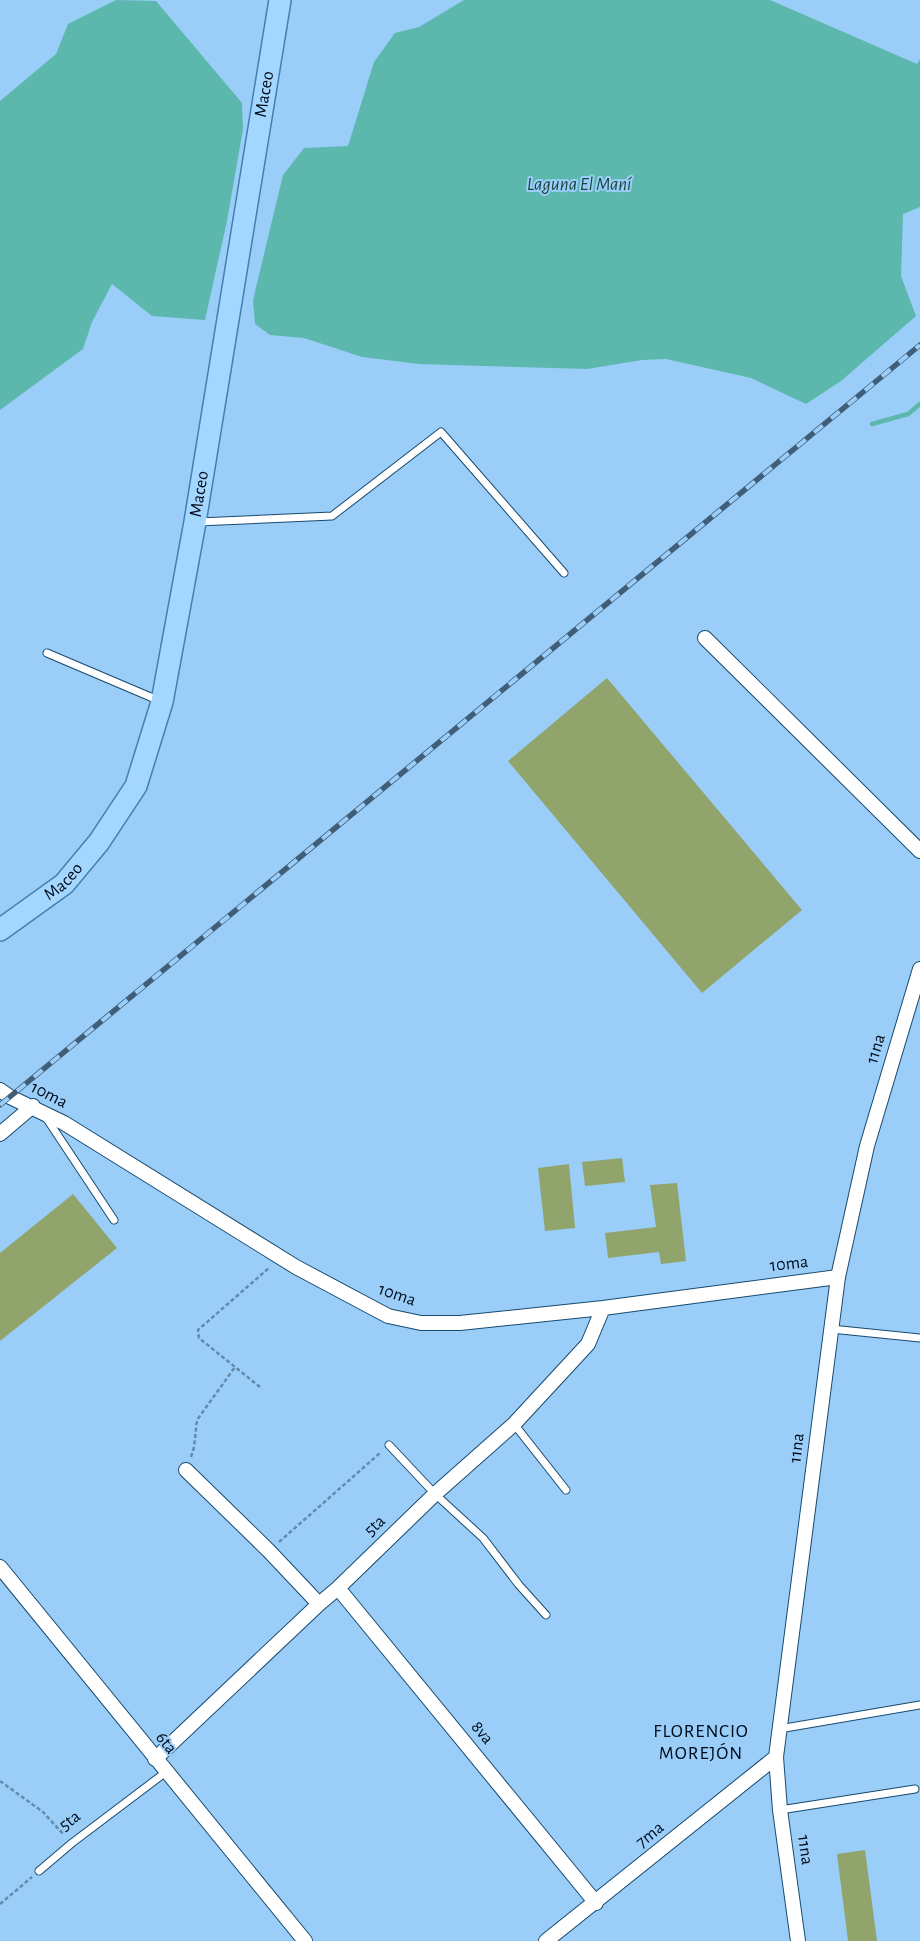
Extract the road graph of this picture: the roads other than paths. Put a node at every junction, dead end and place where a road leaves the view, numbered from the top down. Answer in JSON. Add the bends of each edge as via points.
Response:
{"nodes":[{"id":1,"x":280,"y":0,"type":"edge"},
{"id":2,"x":195,"y":522,"type":"junction"},
{"id":3,"x":564,"y":573,"type":"dead end"},
{"id":4,"x":705,"y":638,"type":"dead end"},
{"id":5,"x":48,"y":653,"type":"dead end"},
{"id":6,"x":162,"y":702,"type":"junction"},
{"id":7,"x":920,"y":851,"type":"edge"},
{"id":8,"x":0,"y":930,"type":"edge"},
{"id":9,"x":920,"y":969,"type":"edge"},
{"id":10,"x":0,"y":1090,"type":"edge"},
{"id":11,"x":37,"y":1109,"type":"junction"},
{"id":12,"x":0,"y":1134,"type":"edge"},
{"id":13,"x":114,"y":1220,"type":"dead end"},
{"id":14,"x":838,"y":1277,"type":"junction"},
{"id":15,"x":603,"y":1308,"type":"junction"},
{"id":16,"x":831,"y":1329,"type":"junction"},
{"id":17,"x":920,"y":1338,"type":"edge"},
{"id":18,"x":514,"y":1424,"type":"junction"},
{"id":19,"x":389,"y":1445,"type":"road end"},
{"id":20,"x":186,"y":1470,"type":"road end"},
{"id":21,"x":566,"y":1490,"type":"dead end"},
{"id":22,"x":435,"y":1494,"type":"junction"},
{"id":23,"x":0,"y":1567,"type":"edge"},
{"id":24,"x":338,"y":1588,"type":"junction"},
{"id":25,"x":319,"y":1604,"type":"junction"},
{"id":26,"x":546,"y":1615,"type":"dead end"},
{"id":27,"x":920,"y":1704,"type":"edge"},
{"id":28,"x":780,"y":1729,"type":"junction"},
{"id":29,"x":776,"y":1757,"type":"junction"},
{"id":30,"x":155,"y":1759,"type":"junction"},
{"id":31,"x":166,"y":1772,"type":"junction"},
{"id":32,"x":916,"y":1789,"type":"dead end"},
{"id":33,"x":780,"y":1810,"type":"junction"},
{"id":34,"x":39,"y":1871,"type":"road end"},
{"id":35,"x":596,"y":1902,"type":"junction"},
{"id":36,"x":305,"y":1941,"type":"edge"},
{"id":37,"x":546,"y":1941,"type":"edge"},
{"id":38,"x":798,"y":1941,"type":"edge"}],
"edges":[{"from":1,"to":2,"type":"main road","name":"Maceo"},
{"from":2,"to":3,"type":"lane","via":[[332,516],[441,432]]},
{"from":2,"to":6,"type":"main road","name":"Maceo"},
{"from":4,"to":7,"type":"street"},
{"from":5,"to":6,"type":"lane"},
{"from":6,"to":8,"type":"main road","name":"Maceo","via":[[136,786],[99,842],[64,884]]},
{"from":9,"to":14,"type":"street","name":"11na","via":[[867,1146]]},
{"from":10,"to":11,"type":"street","name":"10ma"},
{"from":11,"to":12,"type":"street"},
{"from":11,"to":13,"type":"lane"},
{"from":11,"to":15,"type":"street","name":"10ma","via":[[281,1258],[388,1316],[421,1323],[460,1323]]},
{"from":14,"to":15,"type":"street","name":"10ma"},
{"from":14,"to":16,"type":"street","name":"11na"},
{"from":15,"to":18,"type":"street","name":"5ta","via":[[588,1344]]},
{"from":16,"to":17,"type":"lane"},
{"from":16,"to":28,"type":"street","name":"11na"},
{"from":18,"to":21,"type":"lane"},
{"from":18,"to":22,"type":"street","name":"5ta"},
{"from":19,"to":22,"type":"lane"},
{"from":20,"to":25,"type":"street"},
{"from":22,"to":24,"type":"street","name":"5ta"},
{"from":22,"to":26,"type":"lane","via":[[483,1538]]},
{"from":23,"to":30,"type":"street","name":"6ta"},
{"from":24,"to":25,"type":"street","name":"5ta"},
{"from":24,"to":35,"type":"street","name":"8va"},
{"from":25,"to":30,"type":"street","name":"5ta"},
{"from":27,"to":28,"type":"lane"},
{"from":28,"to":29,"type":"street","name":"11na"},
{"from":29,"to":33,"type":"street","name":"11na"},
{"from":29,"to":35,"type":"street","name":"7ma"},
{"from":30,"to":31,"type":"street","name":"6ta"},
{"from":31,"to":34,"type":"lane","name":"5ta"},
{"from":31,"to":36,"type":"street","name":"6ta"},
{"from":32,"to":33,"type":"lane"},
{"from":33,"to":38,"type":"street","name":"11na"},
{"from":35,"to":37,"type":"street","name":"7ma"}]}
